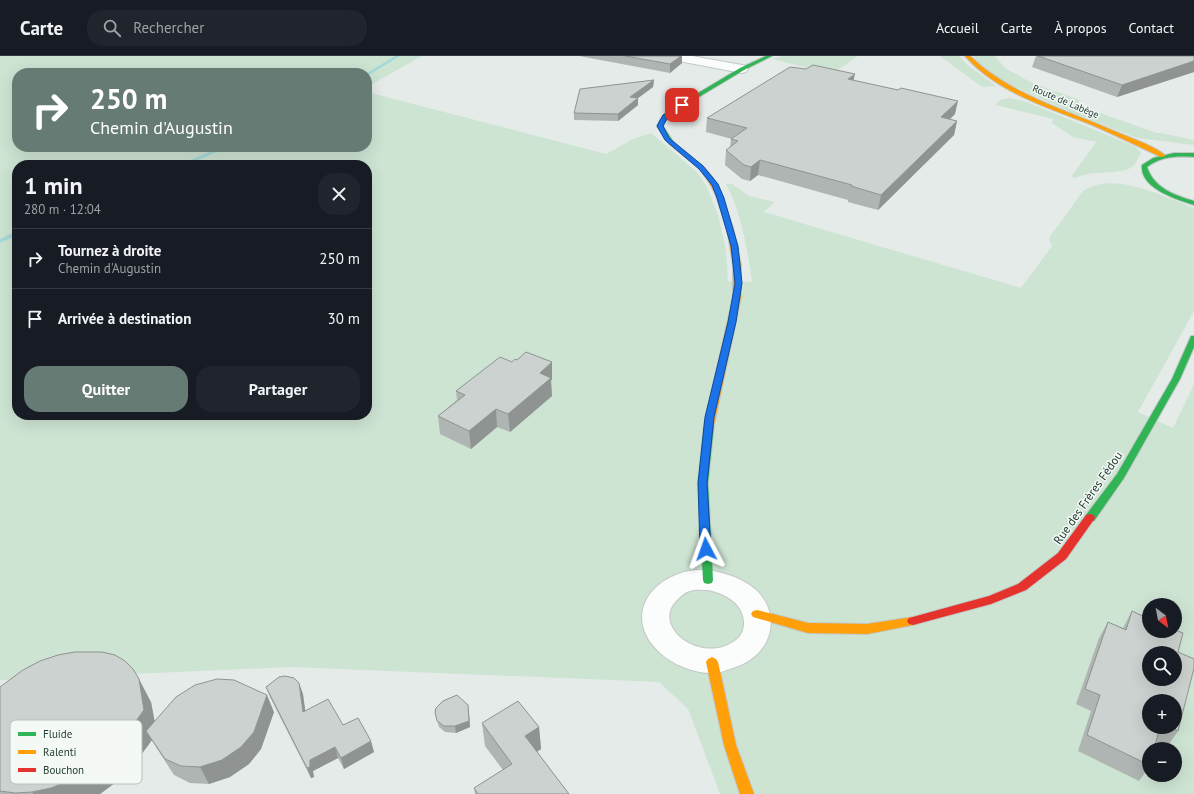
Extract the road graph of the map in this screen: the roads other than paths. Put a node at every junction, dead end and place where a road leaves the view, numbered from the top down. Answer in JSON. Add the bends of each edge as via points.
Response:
{"nodes":[{"id":1,"x":673,"y":56,"type":"edge"},
{"id":2,"x":770,"y":56,"type":"edge"},
{"id":3,"x":967,"y":56,"type":"edge"},
{"id":4,"x":742,"y":69,"type":"junction"},
{"id":5,"x":1194,"y":155,"type":"edge"},
{"id":6,"x":1163,"y":156,"type":"junction"},
{"id":7,"x":1194,"y":203,"type":"edge"},
{"id":8,"x":1194,"y":338,"type":"edge"},
{"id":9,"x":708,"y":580,"type":"junction"},
{"id":10,"x":757,"y":614,"type":"junction"},
{"id":11,"x":712,"y":662,"type":"junction"},
{"id":12,"x":747,"y":794,"type":"edge"}],
"edges":[{"from":1,"to":4,"type":"street"},
{"from":2,"to":4,"type":"street"},
{"from":3,"to":6,"type":"street","name":"Route de Labège","via":[[992,78],[1014,91],[1058,112],[1142,144]]},
{"from":4,"to":9,"type":"street","via":[[670,112],[660,126],[667,139],[701,167],[715,184],[738,266],[737,297],[710,417],[703,476]]},
{"from":5,"to":6,"type":"street"},
{"from":6,"to":7,"type":"street","via":[[1150,160],[1144,166],[1144,175],[1166,193]]},
{"from":8,"to":10,"type":"street","name":"Rue des Frères Fédou","via":[[1176,378],[1121,476],[1062,556],[1022,587],[992,600],[922,620],[867,629],[808,628]]},
{"from":9,"to":10,"type":"street","via":[[729,585],[747,597]]},
{"from":9,"to":11,"type":"street","via":[[688,581],[671,588],[660,601],[655,616],[659,633],[671,648],[690,658]]},
{"from":10,"to":11,"type":"street","via":[[757,631],[749,647],[733,657]]},
{"from":11,"to":12,"type":"street","via":[[724,725]]}]}
